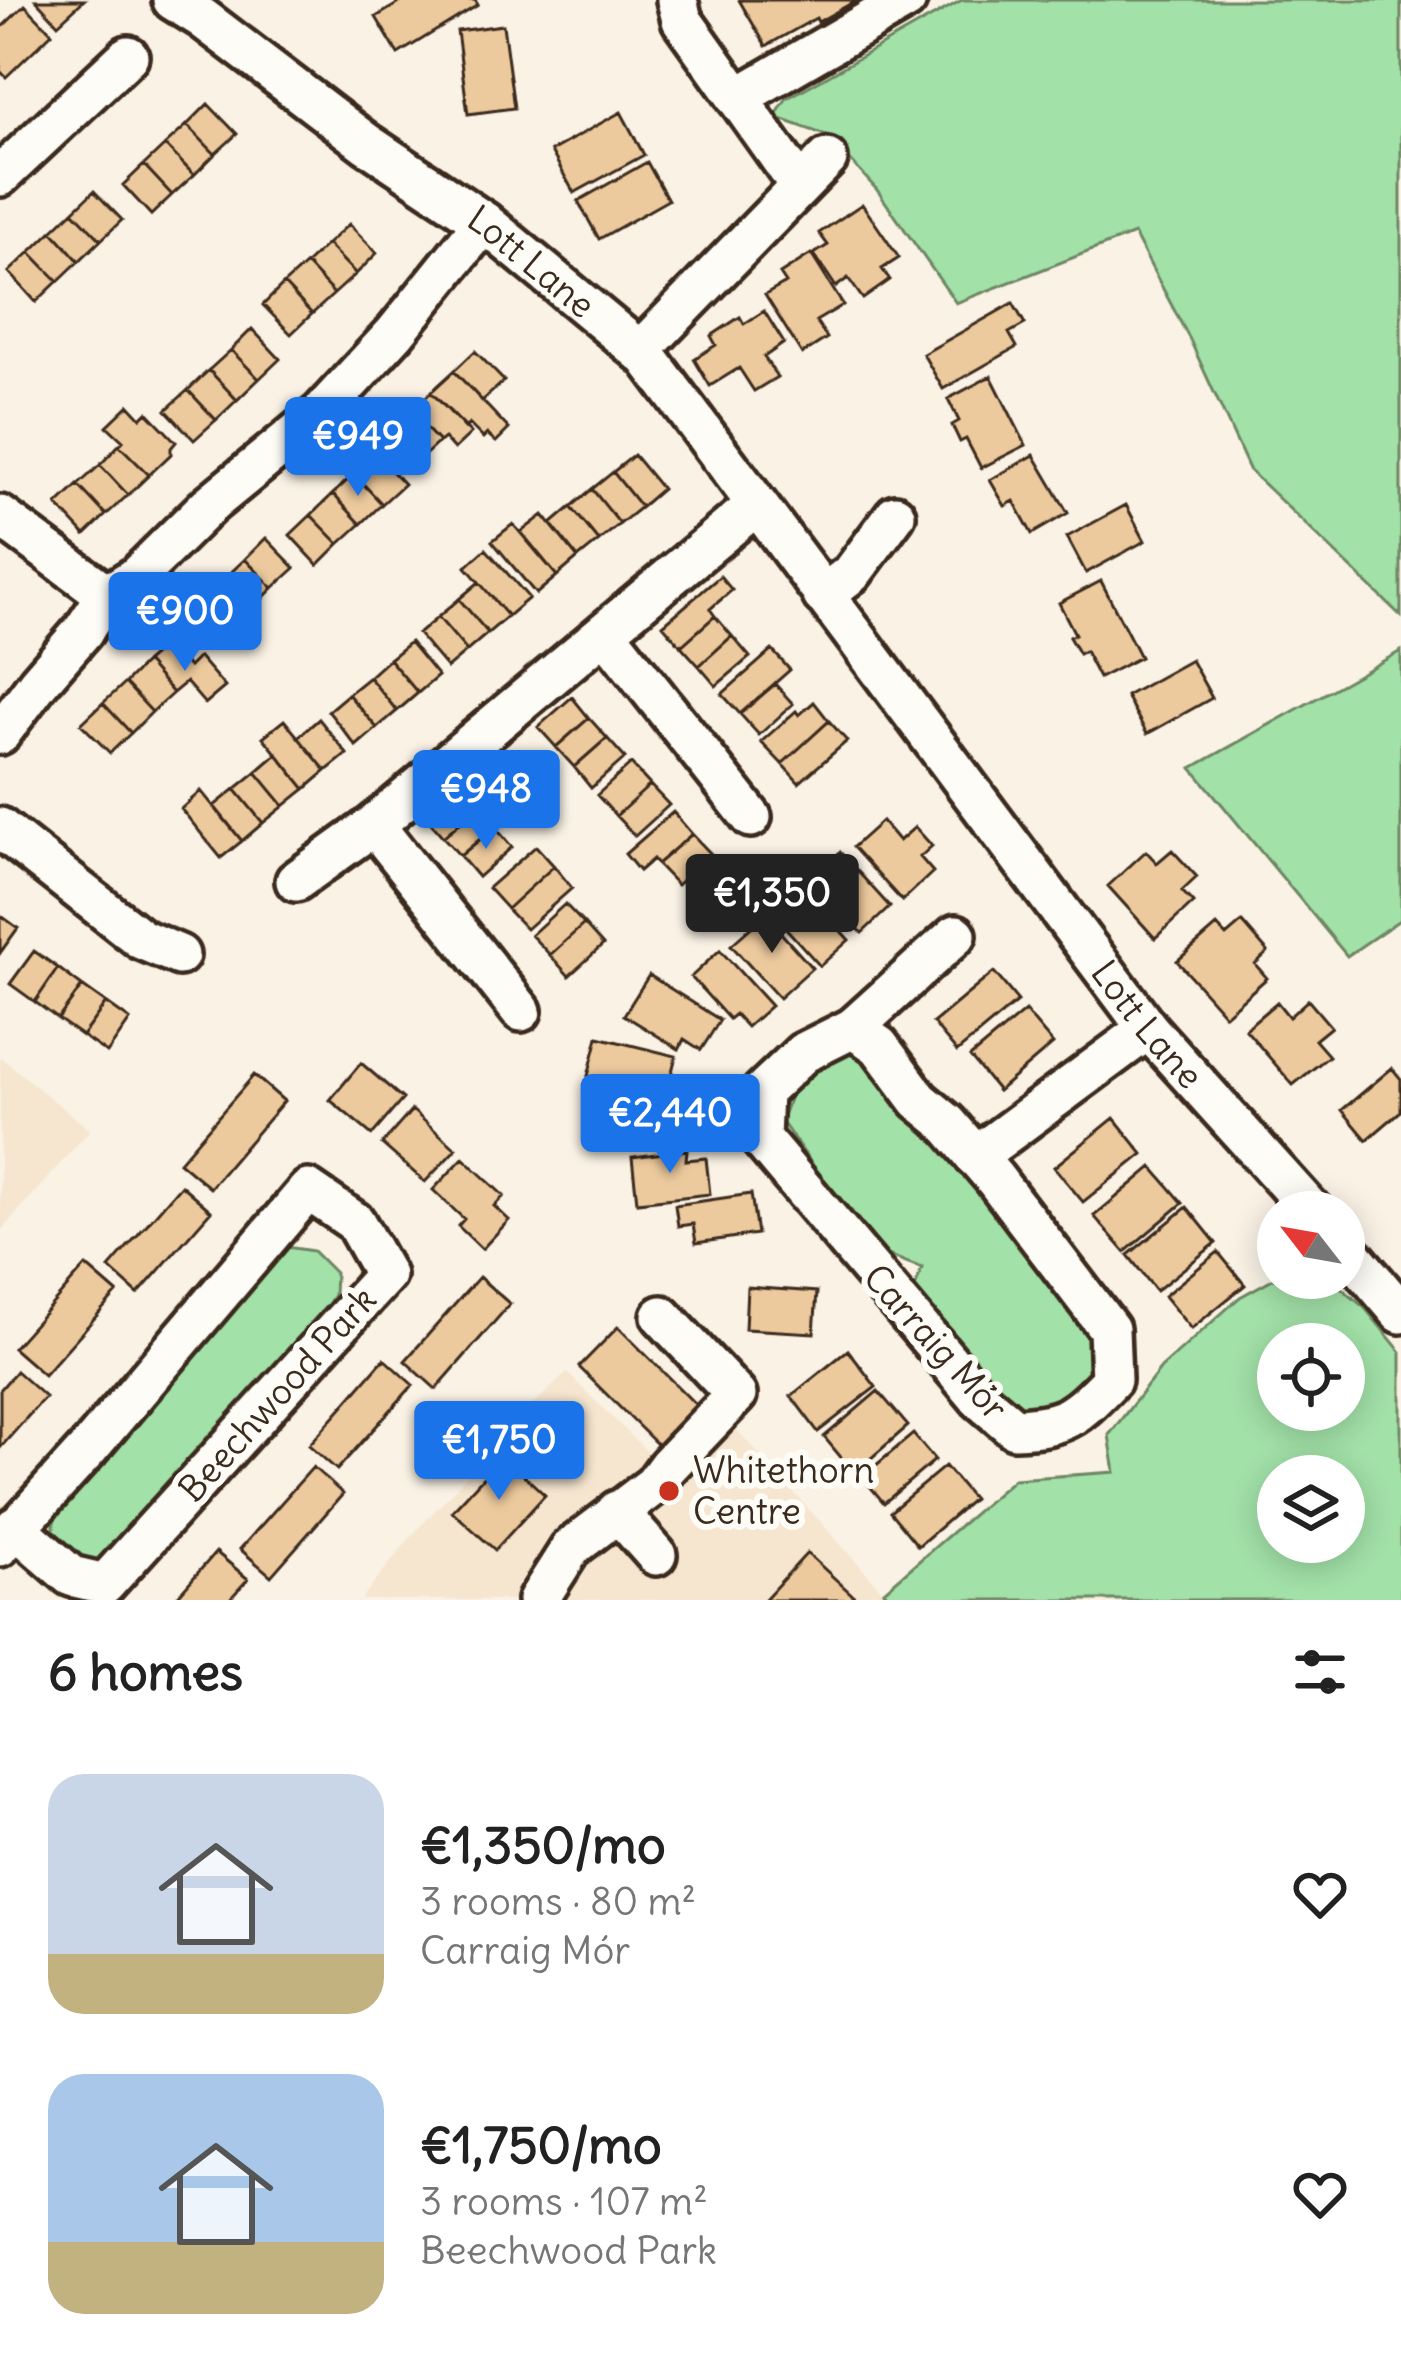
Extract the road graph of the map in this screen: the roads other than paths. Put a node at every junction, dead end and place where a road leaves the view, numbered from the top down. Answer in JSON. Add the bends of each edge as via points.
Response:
{"nodes":[{"id":1,"x":677,"y":0,"type":"edge"},
{"id":2,"x":906,"y":0,"type":"edge"},
{"id":3,"x":204,"y":6,"type":"edge"},
{"id":4,"x":128,"y":56,"type":"dead end"},
{"id":5,"x":737,"y":98,"type":"junction"},
{"id":6,"x":0,"y":176,"type":"edge"},
{"id":7,"x":484,"y":222,"type":"junction"},
{"id":8,"x":640,"y":351,"type":"junction"},
{"id":9,"x":755,"y":506,"type":"junction"},
{"id":10,"x":895,"y":515,"type":"dead end"},
{"id":11,"x":0,"y":516,"type":"edge"},
{"id":12,"x":107,"y":595,"type":"junction"},
{"id":13,"x":823,"y":595,"type":"junction"},
{"id":14,"x":605,"y":632,"type":"junction"},
{"id":15,"x":0,"y":734,"type":"edge"},
{"id":16,"x":751,"y":817,"type":"dead end"},
{"id":17,"x":374,"y":825,"type":"junction"},
{"id":18,"x":0,"y":828,"type":"edge"},
{"id":19,"x":296,"y":881,"type":"dead end"},
{"id":20,"x":956,"y":935,"type":"dead end"},
{"id":21,"x":179,"y":955,"type":"dead end"},
{"id":22,"x":521,"y":1011,"type":"dead end"},
{"id":23,"x":854,"y":1028,"type":"junction"},
{"id":24,"x":1148,"y":1029,"type":"junction"},
{"id":25,"x":975,"y":1157,"type":"junction"},
{"id":26,"x":1294,"y":1191,"type":"edge"},
{"id":27,"x":1365,"y":1271,"type":"edge"},
{"id":28,"x":1401,"y":1313,"type":"edge"},
{"id":29,"x":662,"y":1316,"type":"dead end"},
{"id":30,"x":617,"y":1511,"type":"junction"},
{"id":31,"x":8,"y":1536,"type":"edge"},
{"id":32,"x":656,"y":1555,"type":"dead end"},
{"id":33,"x":538,"y":1600,"type":"edge"}],
"edges":[{"from":1,"to":5,"type":"street","via":[[682,20]]},
{"from":2,"to":5,"type":"street"},
{"from":3,"to":7,"type":"street","name":"Lott Lane","via":[[366,143]]},
{"from":4,"to":6,"type":"street"},
{"from":5,"to":8,"type":"street","via":[[813,172]]},
{"from":7,"to":8,"type":"street","name":"Lott Lane"},
{"from":7,"to":12,"type":"street","via":[[321,412]]},
{"from":8,"to":9,"type":"street","name":"Lott Lane"},
{"from":9,"to":13,"type":"street","name":"Lott Lane"},
{"from":9,"to":14,"type":"street"},
{"from":10,"to":13,"type":"street","via":[[852,573]]},
{"from":11,"to":12,"type":"street"},
{"from":12,"to":15,"type":"street"},
{"from":13,"to":24,"type":"street","name":"Lott Lane"},
{"from":14,"to":16,"type":"street"},
{"from":14,"to":17,"type":"street"},
{"from":17,"to":19,"type":"street"},
{"from":17,"to":22,"type":"street"},
{"from":18,"to":21,"type":"street","via":[[141,939]]},
{"from":20,"to":23,"type":"street","name":"Carraig Mór"},
{"from":23,"to":25,"type":"street","name":"Carraig Mór"},
{"from":23,"to":25,"type":"street","name":"Carraig Mór","via":[[803,1053],[762,1092],[760,1138],[980,1399],[1013,1428],[1048,1426],[1078,1414],[1111,1380],[1109,1329]]},
{"from":24,"to":25,"type":"street"},
{"from":24,"to":26,"type":"street","name":"Lott Lane"},
{"from":27,"to":28,"type":"street"},
{"from":29,"to":30,"type":"street","via":[[736,1395],[654,1485]]},
{"from":30,"to":32,"type":"street"},
{"from":30,"to":33,"type":"street","via":[[571,1548]]},
{"from":31,"to":31,"type":"street","name":"Beechwood Park","via":[[308,1190],[356,1222],[385,1275],[105,1584],[71,1576]]}]}
